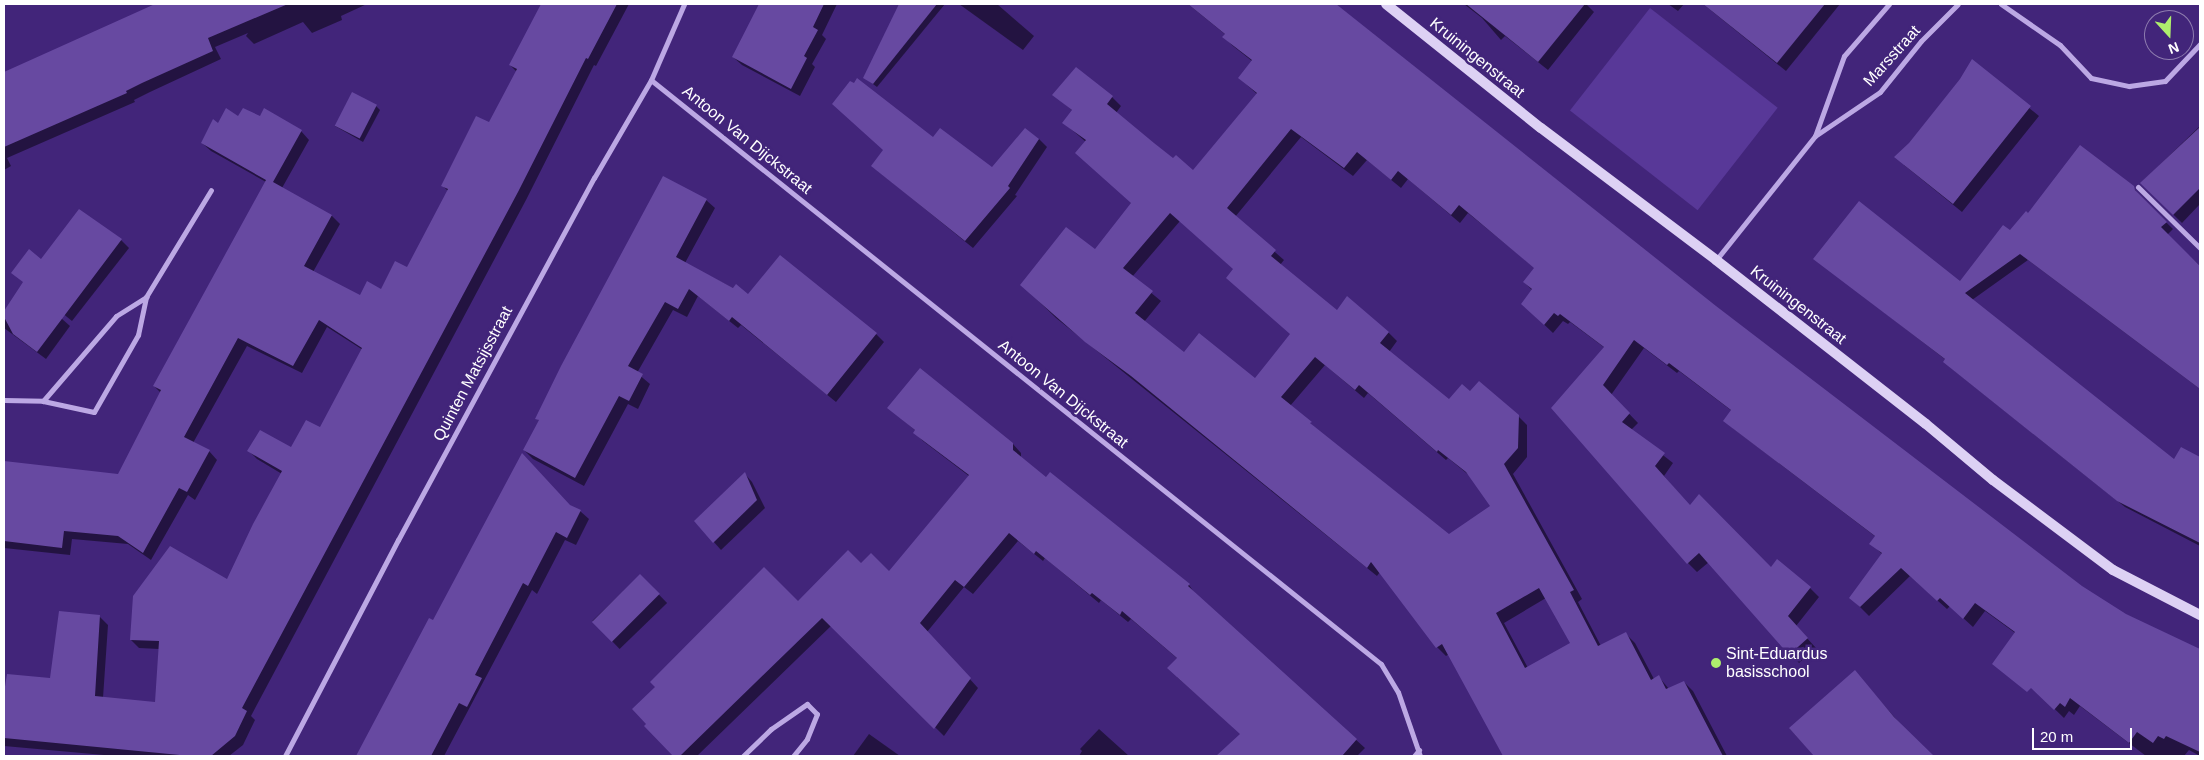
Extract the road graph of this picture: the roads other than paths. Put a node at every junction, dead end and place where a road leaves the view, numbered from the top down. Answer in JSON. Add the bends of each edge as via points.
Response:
{"nodes":[{"id":1,"x":684,"y":4,"type":"edge"},
{"id":2,"x":1386,"y":4,"type":"edge"},
{"id":3,"x":1889,"y":4,"type":"edge"},
{"id":4,"x":1958,"y":4,"type":"edge"},
{"id":5,"x":2001,"y":4,"type":"edge"},
{"id":6,"x":2200,"y":44,"type":"edge"},
{"id":7,"x":651,"y":80,"type":"junction"},
{"id":8,"x":1815,"y":136,"type":"junction"},
{"id":9,"x":2138,"y":187,"type":"dead end"},
{"id":10,"x":211,"y":190,"type":"dead end"},
{"id":11,"x":2200,"y":248,"type":"edge"},
{"id":12,"x":1716,"y":260,"type":"junction"},
{"id":13,"x":146,"y":296,"type":"junction"},
{"id":14,"x":4,"y":400,"type":"edge"},
{"id":15,"x":43,"y":401,"type":"junction"},
{"id":16,"x":2200,"y":615,"type":"edge"},
{"id":17,"x":1419,"y":750,"type":"junction"},
{"id":18,"x":285,"y":756,"type":"edge"},
{"id":19,"x":743,"y":756,"type":"edge"},
{"id":20,"x":793,"y":756,"type":"edge"},
{"id":21,"x":1414,"y":756,"type":"edge"},
{"id":22,"x":1420,"y":756,"type":"edge"}],
"edges":[{"from":1,"to":7,"type":"street","name":"Quinten Matsijsstraat"},
{"from":2,"to":12,"type":"street","name":"Kruiningenstraat","via":[[1541,128]]},
{"from":3,"to":8,"type":"street","name":"Marsstraat","via":[[1844,56]]},
{"from":4,"to":8,"type":"street","name":"Marsstraat","via":[[1880,92]]},
{"from":5,"to":6,"type":"street","via":[[2060,45],[2091,78],[2129,86],[2165,81]]},
{"from":7,"to":17,"type":"street","name":"Antoon Van Dijckstraat","via":[[1381,664],[1398,692]]},
{"from":7,"to":18,"type":"street","name":"Quinten Matsijsstraat","via":[[594,178],[402,531]]},
{"from":8,"to":12,"type":"street","name":"Marsstraat"},
{"from":9,"to":11,"type":"street"},
{"from":10,"to":13,"type":"street"},
{"from":12,"to":16,"type":"street","name":"Kruiningenstraat","via":[[1993,480],[2113,570]]},
{"from":13,"to":15,"type":"street","via":[[116,316]]},
{"from":13,"to":15,"type":"street","via":[[138,336],[94,412]]},
{"from":14,"to":15,"type":"street"},
{"from":17,"to":21,"type":"street"},
{"from":17,"to":22,"type":"street","name":"Antoon Van Dijckstraat"},
{"from":19,"to":20,"type":"street","via":[[771,729],[806,704],[817,714],[807,739]]}]}
